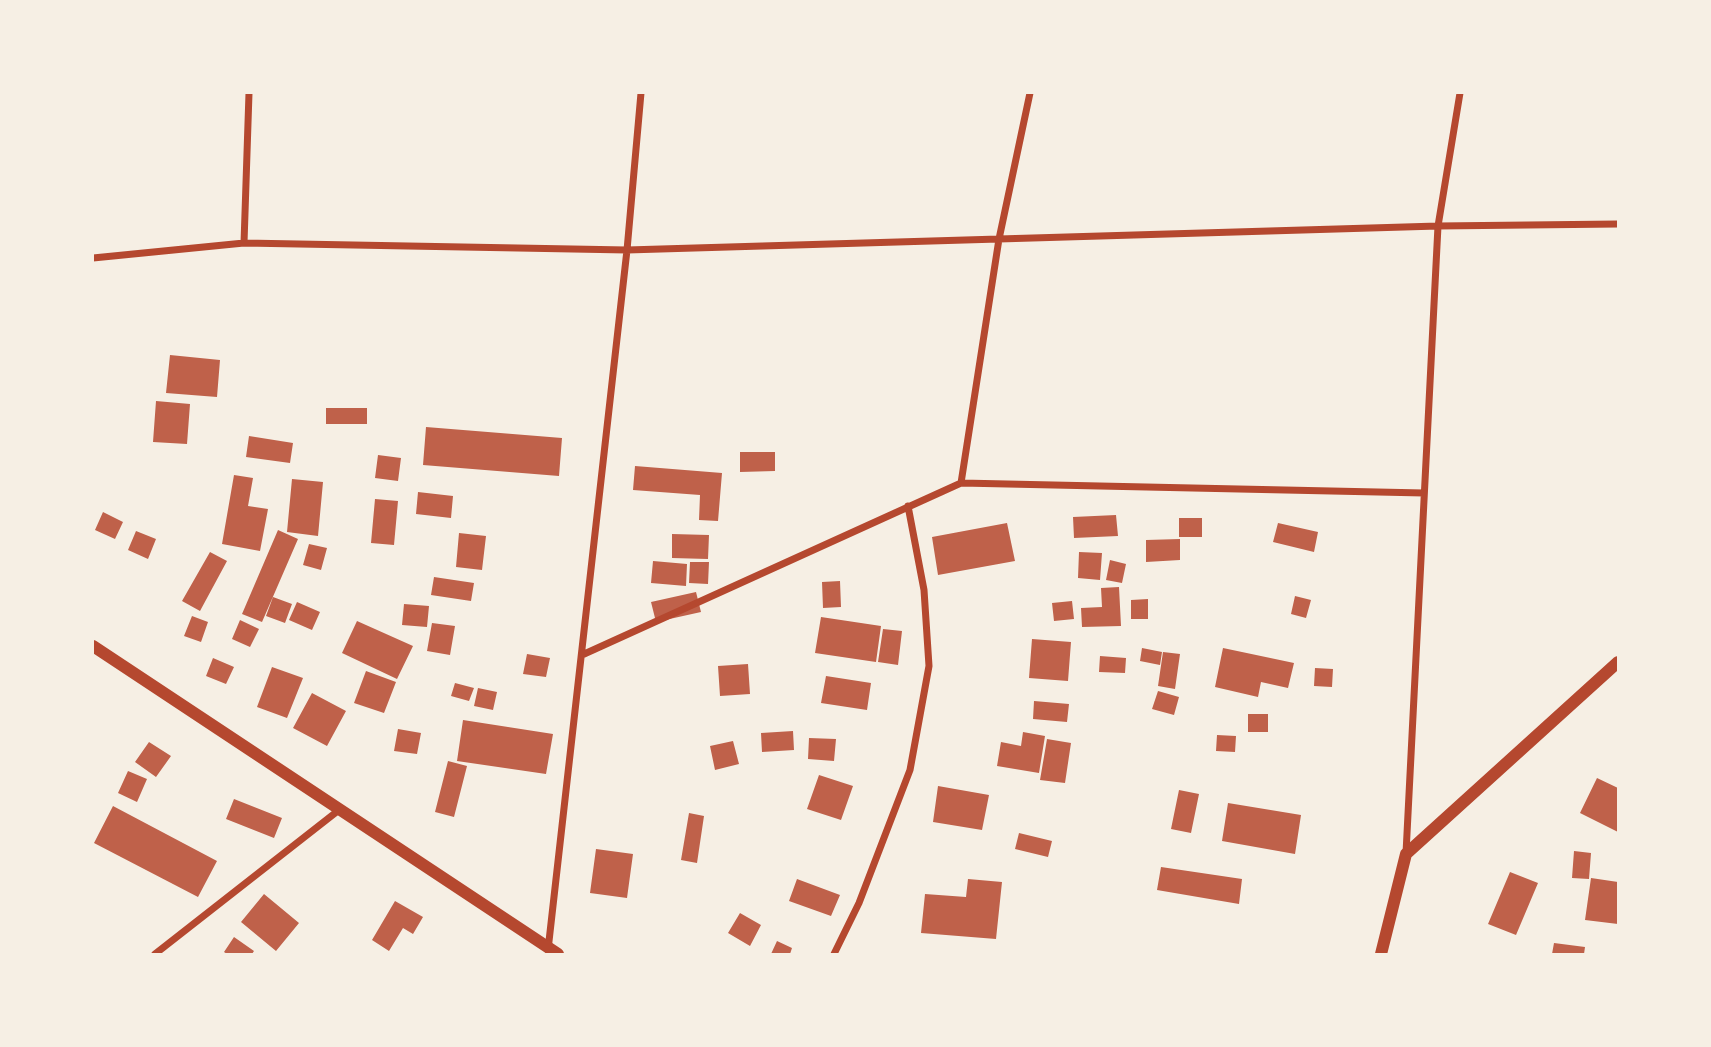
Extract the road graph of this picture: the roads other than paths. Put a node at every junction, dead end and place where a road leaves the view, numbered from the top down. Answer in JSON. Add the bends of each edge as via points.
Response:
{"nodes":[{"id":1,"x":248,"y":93,"type":"edge"},
{"id":2,"x":641,"y":93,"type":"edge"},
{"id":3,"x":1030,"y":93,"type":"edge"},
{"id":4,"x":1460,"y":93,"type":"edge"},
{"id":5,"x":1618,"y":224,"type":"edge"},
{"id":6,"x":1438,"y":226,"type":"junction"},
{"id":7,"x":999,"y":239,"type":"junction"},
{"id":8,"x":244,"y":243,"type":"junction"},
{"id":9,"x":627,"y":250,"type":"junction"},
{"id":10,"x":93,"y":258,"type":"edge"},
{"id":11,"x":961,"y":483,"type":"junction"},
{"id":12,"x":1424,"y":493,"type":"junction"},
{"id":13,"x":908,"y":506,"type":"junction"},
{"id":14,"x":93,"y":646,"type":"edge"},
{"id":15,"x":582,"y":655,"type":"junction"},
{"id":16,"x":1618,"y":662,"type":"edge"},
{"id":17,"x":339,"y":810,"type":"junction"},
{"id":18,"x":1406,"y":854,"type":"junction"},
{"id":19,"x":551,"y":952,"type":"edge"},
{"id":20,"x":155,"y":954,"type":"edge"},
{"id":21,"x":834,"y":954,"type":"edge"},
{"id":22,"x":1381,"y":954,"type":"edge"}],
"edges":[{"from":1,"to":8,"type":"street"},
{"from":2,"to":9,"type":"street"},
{"from":3,"to":7,"type":"street"},
{"from":4,"to":6,"type":"street"},
{"from":5,"to":6,"type":"street"},
{"from":6,"to":7,"type":"street"},
{"from":6,"to":12,"type":"street"},
{"from":7,"to":9,"type":"street"},
{"from":7,"to":11,"type":"street"},
{"from":8,"to":9,"type":"street"},
{"from":8,"to":10,"type":"street"},
{"from":9,"to":15,"type":"street"},
{"from":11,"to":12,"type":"street"},
{"from":11,"to":13,"type":"street"},
{"from":12,"to":18,"type":"street"},
{"from":13,"to":15,"type":"street"},
{"from":13,"to":21,"type":"street","via":[[924,590],[929,666],[910,770],[859,903]]},
{"from":14,"to":17,"type":"street"},
{"from":15,"to":19,"type":"street"},
{"from":16,"to":18,"type":"street"},
{"from":17,"to":19,"type":"street"},
{"from":17,"to":20,"type":"street"},
{"from":18,"to":22,"type":"street"}]}
